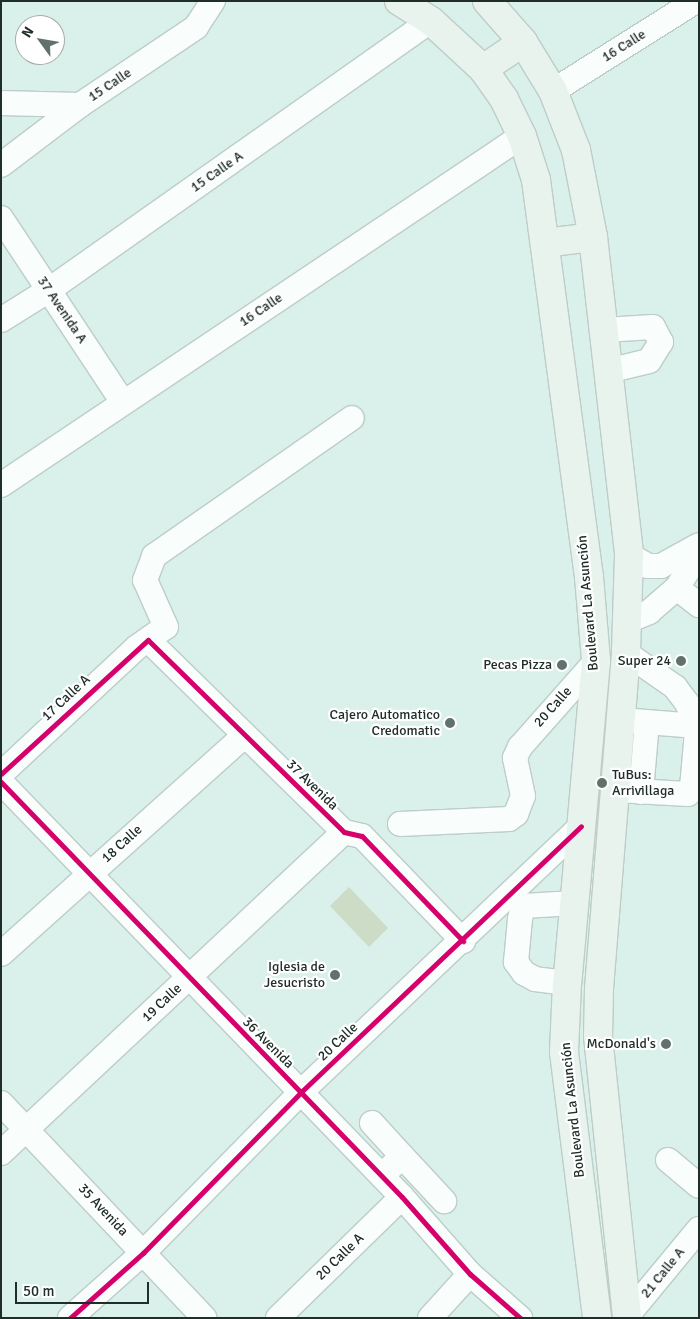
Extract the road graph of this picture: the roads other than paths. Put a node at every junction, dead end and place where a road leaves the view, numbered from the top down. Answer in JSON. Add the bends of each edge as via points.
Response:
{"nodes":[{"id":1,"x":213,"y":1,"type":"edge"},
{"id":2,"x":399,"y":1,"type":"edge"},
{"id":3,"x":486,"y":1,"type":"edge"},
{"id":4,"x":696,"y":1,"type":"edge"},
{"id":5,"x":431,"y":21,"type":"junction"},
{"id":6,"x":523,"y":42,"type":"junction"},
{"id":7,"x":483,"y":69,"type":"junction"},
{"id":8,"x":553,"y":92,"type":"junction"},
{"id":9,"x":1,"y":103,"type":"edge"},
{"id":10,"x":80,"y":105,"type":"junction"},
{"id":11,"x":522,"y":136,"type":"junction"},
{"id":12,"x":1,"y":165,"type":"edge"},
{"id":13,"x":1,"y":218,"type":"edge"},
{"id":14,"x":593,"y":237,"type":"junction"},
{"id":15,"x":546,"y":243,"type":"junction"},
{"id":16,"x":49,"y":290,"type":"junction"},
{"id":17,"x":1,"y":320,"type":"edge"},
{"id":18,"x":604,"y":330,"type":"junction"},
{"id":19,"x":608,"y":371,"type":"junction"},
{"id":20,"x":124,"y":402,"type":"junction"},
{"id":21,"x":352,"y":418,"type":"dead end"},
{"id":22,"x":1,"y":485,"type":"edge"},
{"id":23,"x":699,"y":545,"type":"edge"},
{"id":24,"x":699,"y":552,"type":"edge"},
{"id":25,"x":629,"y":555,"type":"junction"},
{"id":26,"x":589,"y":577,"type":"junction"},
{"id":27,"x":677,"y":588,"type":"junction"},
{"id":28,"x":699,"y":605,"type":"edge"},
{"id":29,"x":627,"y":621,"type":"junction"},
{"id":30,"x":148,"y":640,"type":"junction"},
{"id":31,"x":626,"y":653,"type":"junction"},
{"id":32,"x":596,"y":661,"type":"junction"},
{"id":33,"x":634,"y":721,"type":"junction"},
{"id":34,"x":697,"y":726,"type":"junction"},
{"id":35,"x":244,"y":736,"type":"junction"},
{"id":36,"x":1,"y":774,"type":"edge"},
{"id":37,"x":1,"y":782,"type":"edge"},
{"id":38,"x":629,"y":791,"type":"junction"},
{"id":39,"x":400,"y":824,"type":"dead end"},
{"id":40,"x":581,"y":826,"type":"junction"},
{"id":41,"x":344,"y":832,"type":"junction"},
{"id":42,"x":89,"y":873,"type":"junction"},
{"id":43,"x":518,"y":900,"type":"junction"},
{"id":44,"x":575,"y":903,"type":"junction"},
{"id":45,"x":462,"y":941,"type":"junction"},
{"id":46,"x":1,"y":954,"type":"edge"},
{"id":47,"x":188,"y":978,"type":"junction"},
{"id":48,"x":567,"y":983,"type":"junction"},
{"id":49,"x":301,"y":1092,"type":"junction"},
{"id":50,"x":1,"y":1103,"type":"edge"},
{"id":51,"x":372,"y":1123,"type":"dead end"},
{"id":52,"x":26,"y":1130,"type":"junction"},
{"id":53,"x":1,"y":1153,"type":"edge"},
{"id":54,"x":402,"y":1156,"type":"junction"},
{"id":55,"x":668,"y":1160,"type":"dead end"},
{"id":56,"x":382,"y":1176,"type":"junction"},
{"id":57,"x":699,"y":1186,"type":"edge"},
{"id":58,"x":402,"y":1197,"type":"junction"},
{"id":59,"x":444,"y":1201,"type":"dead end"},
{"id":60,"x":699,"y":1229,"type":"edge"},
{"id":61,"x":143,"y":1253,"type":"junction"},
{"id":62,"x":470,"y":1274,"type":"junction"},
{"id":63,"x":627,"y":1317,"type":"edge"},
{"id":64,"x":70,"y":1318,"type":"edge"},
{"id":65,"x":204,"y":1318,"type":"edge"},
{"id":66,"x":278,"y":1318,"type":"edge"},
{"id":67,"x":430,"y":1318,"type":"edge"},
{"id":68,"x":520,"y":1318,"type":"edge"},
{"id":69,"x":597,"y":1318,"type":"edge"}],
"edges":[{"from":1,"to":10,"type":"street","name":"15 Calle","via":[[196,26]]},
{"from":2,"to":5,"type":"main road","name":"Boulevard La Asunción"},
{"from":3,"to":6,"type":"main road"},
{"from":4,"to":8,"type":"street","name":"16 Calle"},
{"from":5,"to":7,"type":"main road","name":"Boulevard La Asunción"},
{"from":5,"to":16,"type":"street","name":"15 Calle A"},
{"from":6,"to":7,"type":"main road"},
{"from":6,"to":8,"type":"main road"},
{"from":7,"to":11,"type":"main road","name":"Boulevard La Asunción","via":[[504,99]]},
{"from":8,"to":14,"type":"main road","via":[[576,150]]},
{"from":9,"to":10,"type":"street"},
{"from":10,"to":12,"type":"street","name":"15 Calle"},
{"from":11,"to":15,"type":"main road","name":"Boulevard La Asunción","via":[[536,180]]},
{"from":11,"to":20,"type":"street","name":"16 Calle"},
{"from":13,"to":16,"type":"street","name":"37 Avenida A"},
{"from":14,"to":15,"type":"main road"},
{"from":14,"to":18,"type":"main road"},
{"from":15,"to":26,"type":"main road","name":"Boulevard La Asunción"},
{"from":16,"to":17,"type":"street","name":"15 Calle A"},
{"from":16,"to":20,"type":"street","name":"37 Avenida A"},
{"from":18,"to":19,"type":"main road"},
{"from":18,"to":19,"type":"street","via":[[654,327],[661,342],[654,359]]},
{"from":19,"to":25,"type":"main road"},
{"from":20,"to":22,"type":"street","name":"16 Calle"},
{"from":21,"to":30,"type":"street","name":"17 Calle A","via":[[154,556],[145,580],[150,596],[168,624]]},
{"from":23,"to":25,"type":"street","via":[[660,566],[648,566]]},
{"from":24,"to":27,"type":"street"},
{"from":25,"to":29,"type":"main road"},
{"from":26,"to":29,"type":"main road","via":[[608,614]]},
{"from":26,"to":32,"type":"main road","name":"Boulevard La Asunción"},
{"from":27,"to":28,"type":"street"},
{"from":27,"to":29,"type":"street","via":[[649,612]]},
{"from":29,"to":31,"type":"main road"},
{"from":30,"to":35,"type":"street","name":"37 Avenida"},
{"from":30,"to":36,"type":"street","name":"17 Calle A"},
{"from":31,"to":33,"type":"main road"},
{"from":31,"to":34,"type":"street","via":[[675,687],[687,702]]},
{"from":32,"to":39,"type":"street","name":"20 Calle","via":[[520,747],[515,758],[524,796],[516,814],[509,819]]},
{"from":32,"to":40,"type":"main road","name":"Boulevard La Asunción"},
{"from":33,"to":34,"type":"street"},
{"from":33,"to":38,"type":"main road"},
{"from":34,"to":38,"type":"street","via":[[692,791],[688,794]]},
{"from":35,"to":41,"type":"street","name":"37 Avenida"},
{"from":35,"to":42,"type":"street","name":"18 Calle"},
{"from":37,"to":42,"type":"street","name":"36 Avenida"},
{"from":38,"to":63,"type":"main road","via":[[599,989],[598,1036]]},
{"from":40,"to":43,"type":"street","name":"20 Calle"},
{"from":40,"to":44,"type":"main road","name":"Boulevard La Asunción"},
{"from":41,"to":45,"type":"street","name":"37 Avenida","via":[[362,836]]},
{"from":41,"to":47,"type":"street","name":"19 Calle"},
{"from":42,"to":46,"type":"street","name":"18 Calle"},
{"from":42,"to":47,"type":"street","name":"36 Avenida"},
{"from":43,"to":44,"type":"street"},
{"from":43,"to":45,"type":"street","name":"20 Calle"},
{"from":43,"to":48,"type":"street","via":[[516,962],[524,973],[535,979]]},
{"from":44,"to":48,"type":"main road","name":"Boulevard La Asunción"},
{"from":45,"to":49,"type":"street","name":"20 Calle"},
{"from":47,"to":49,"type":"street","name":"36 Avenida"},
{"from":47,"to":52,"type":"street","name":"19 Calle"},
{"from":48,"to":69,"type":"main road","name":"Boulevard La Asunción","via":[[564,1052]]},
{"from":49,"to":56,"type":"street","name":"36 Avenida"},
{"from":49,"to":61,"type":"street","name":"20 Calle"},
{"from":50,"to":52,"type":"street","name":"35 Avenida"},
{"from":51,"to":54,"type":"street"},
{"from":52,"to":53,"type":"street","name":"19 Calle"},
{"from":52,"to":61,"type":"street","name":"35 Avenida"},
{"from":54,"to":56,"type":"street"},
{"from":54,"to":59,"type":"street"},
{"from":55,"to":57,"type":"street"},
{"from":56,"to":58,"type":"street","name":"36 Avenida"},
{"from":58,"to":62,"type":"street","name":"36 Avenida"},
{"from":58,"to":66,"type":"street","name":"20 Calle A"},
{"from":60,"to":63,"type":"street","name":"21 Calle A"},
{"from":61,"to":64,"type":"street","name":"20 Calle"},
{"from":61,"to":65,"type":"street","name":"35 Avenida"},
{"from":62,"to":67,"type":"street"},
{"from":62,"to":68,"type":"street","name":"36 Avenida"}]}
